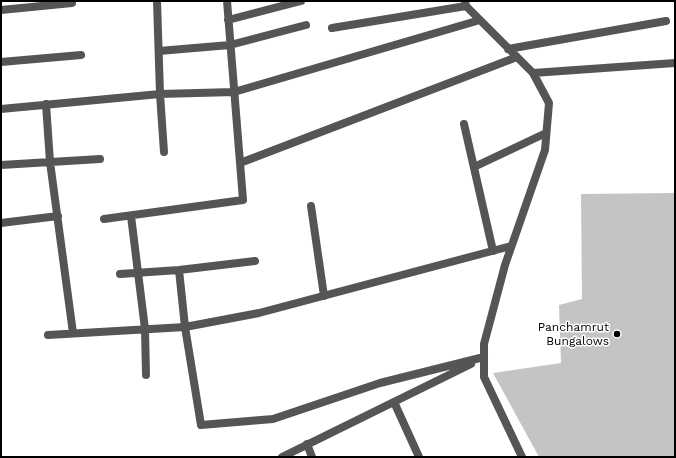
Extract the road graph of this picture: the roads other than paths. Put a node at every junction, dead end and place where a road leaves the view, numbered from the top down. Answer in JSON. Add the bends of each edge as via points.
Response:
{"nodes":[{"id":1,"x":157,"y":1,"type":"edge"},
{"id":2,"x":227,"y":1,"type":"edge"},
{"id":3,"x":301,"y":1,"type":"edge"},
{"id":4,"x":72,"y":3,"type":"dead end"},
{"id":5,"x":465,"y":3,"type":"edge"},
{"id":6,"x":1,"y":10,"type":"edge"},
{"id":7,"x":228,"y":20,"type":"junction"},
{"id":8,"x":480,"y":20,"type":"junction"},
{"id":9,"x":666,"y":21,"type":"dead end"},
{"id":10,"x":306,"y":25,"type":"dead end"},
{"id":11,"x":332,"y":28,"type":"dead end"},
{"id":12,"x":230,"y":45,"type":"junction"},
{"id":13,"x":508,"y":49,"type":"junction"},
{"id":14,"x":159,"y":51,"type":"junction"},
{"id":15,"x":81,"y":55,"type":"dead end"},
{"id":16,"x":517,"y":57,"type":"junction"},
{"id":17,"x":1,"y":62,"type":"edge"},
{"id":18,"x":675,"y":63,"type":"edge"},
{"id":19,"x":533,"y":73,"type":"junction"},
{"id":20,"x":234,"y":92,"type":"junction"},
{"id":21,"x":160,"y":94,"type":"junction"},
{"id":22,"x":46,"y":104,"type":"junction"},
{"id":23,"x":1,"y":109,"type":"edge"},
{"id":24,"x":464,"y":124,"type":"dead end"},
{"id":25,"x":546,"y":134,"type":"junction"},
{"id":26,"x":164,"y":152,"type":"dead end"},
{"id":27,"x":100,"y":159,"type":"dead end"},
{"id":28,"x":50,"y":162,"type":"junction"},
{"id":29,"x":240,"y":163,"type":"junction"},
{"id":30,"x":1,"y":165,"type":"edge"},
{"id":31,"x":474,"y":168,"type":"junction"},
{"id":32,"x":311,"y":206,"type":"dead end"},
{"id":33,"x":58,"y":216,"type":"junction"},
{"id":34,"x":131,"y":216,"type":"junction"},
{"id":35,"x":104,"y":219,"type":"dead end"},
{"id":36,"x":1,"y":223,"type":"edge"},
{"id":37,"x":511,"y":246,"type":"junction"},
{"id":38,"x":493,"y":251,"type":"junction"},
{"id":39,"x":255,"y":261,"type":"dead end"},
{"id":40,"x":179,"y":270,"type":"junction"},
{"id":41,"x":139,"y":272,"type":"junction"},
{"id":42,"x":120,"y":274,"type":"dead end"},
{"id":43,"x":324,"y":296,"type":"junction"},
{"id":44,"x":185,"y":327,"type":"junction"},
{"id":45,"x":145,"y":329,"type":"junction"},
{"id":46,"x":73,"y":333,"type":"junction"},
{"id":47,"x":48,"y":334,"type":"dead end"},
{"id":48,"x":484,"y":357,"type":"junction"},
{"id":49,"x":146,"y":375,"type":"dead end"},
{"id":50,"x":394,"y":402,"type":"junction"},
{"id":51,"x":307,"y":444,"type":"junction"},
{"id":52,"x":282,"y":457,"type":"edge"},
{"id":53,"x":312,"y":457,"type":"edge"},
{"id":54,"x":419,"y":457,"type":"edge"},
{"id":55,"x":522,"y":457,"type":"edge"}],
"edges":[{"from":1,"to":14,"type":"street"},
{"from":2,"to":7,"type":"street"},
{"from":3,"to":7,"type":"street"},
{"from":4,"to":6,"type":"street"},
{"from":5,"to":8,"type":"street"},
{"from":5,"to":11,"type":"street"},
{"from":7,"to":12,"type":"street"},
{"from":8,"to":13,"type":"street"},
{"from":8,"to":20,"type":"street"},
{"from":9,"to":13,"type":"street"},
{"from":10,"to":12,"type":"street"},
{"from":12,"to":14,"type":"street"},
{"from":12,"to":20,"type":"street"},
{"from":13,"to":16,"type":"street"},
{"from":14,"to":21,"type":"street"},
{"from":15,"to":17,"type":"street"},
{"from":16,"to":19,"type":"street"},
{"from":16,"to":29,"type":"street"},
{"from":18,"to":19,"type":"street"},
{"from":19,"to":25,"type":"street","via":[[549,103]]},
{"from":20,"to":21,"type":"street"},
{"from":20,"to":29,"type":"street"},
{"from":21,"to":22,"type":"street"},
{"from":21,"to":26,"type":"street"},
{"from":22,"to":23,"type":"street"},
{"from":22,"to":28,"type":"street"},
{"from":24,"to":31,"type":"street"},
{"from":25,"to":31,"type":"street"},
{"from":25,"to":37,"type":"street","via":[[545,150]]},
{"from":27,"to":28,"type":"street"},
{"from":28,"to":30,"type":"street"},
{"from":28,"to":33,"type":"street"},
{"from":29,"to":34,"type":"street","via":[[243,200]]},
{"from":31,"to":38,"type":"street"},
{"from":32,"to":43,"type":"street"},
{"from":33,"to":36,"type":"street"},
{"from":33,"to":46,"type":"street"},
{"from":34,"to":35,"type":"street"},
{"from":34,"to":41,"type":"street"},
{"from":37,"to":38,"type":"street"},
{"from":37,"to":48,"type":"street","via":[[484,344]]},
{"from":38,"to":43,"type":"street"},
{"from":39,"to":40,"type":"street"},
{"from":40,"to":41,"type":"street"},
{"from":40,"to":44,"type":"street"},
{"from":41,"to":42,"type":"street"},
{"from":41,"to":45,"type":"street"},
{"from":43,"to":44,"type":"street","via":[[259,313]]},
{"from":44,"to":45,"type":"street"},
{"from":44,"to":48,"type":"street","via":[[201,425],[273,419],[380,383]]},
{"from":45,"to":46,"type":"street"},
{"from":45,"to":49,"type":"street"},
{"from":46,"to":47,"type":"street"},
{"from":48,"to":50,"type":"street"},
{"from":48,"to":55,"type":"street","via":[[484,377]]},
{"from":50,"to":51,"type":"street"},
{"from":50,"to":54,"type":"street"},
{"from":51,"to":52,"type":"street"},
{"from":51,"to":53,"type":"street"}]}
